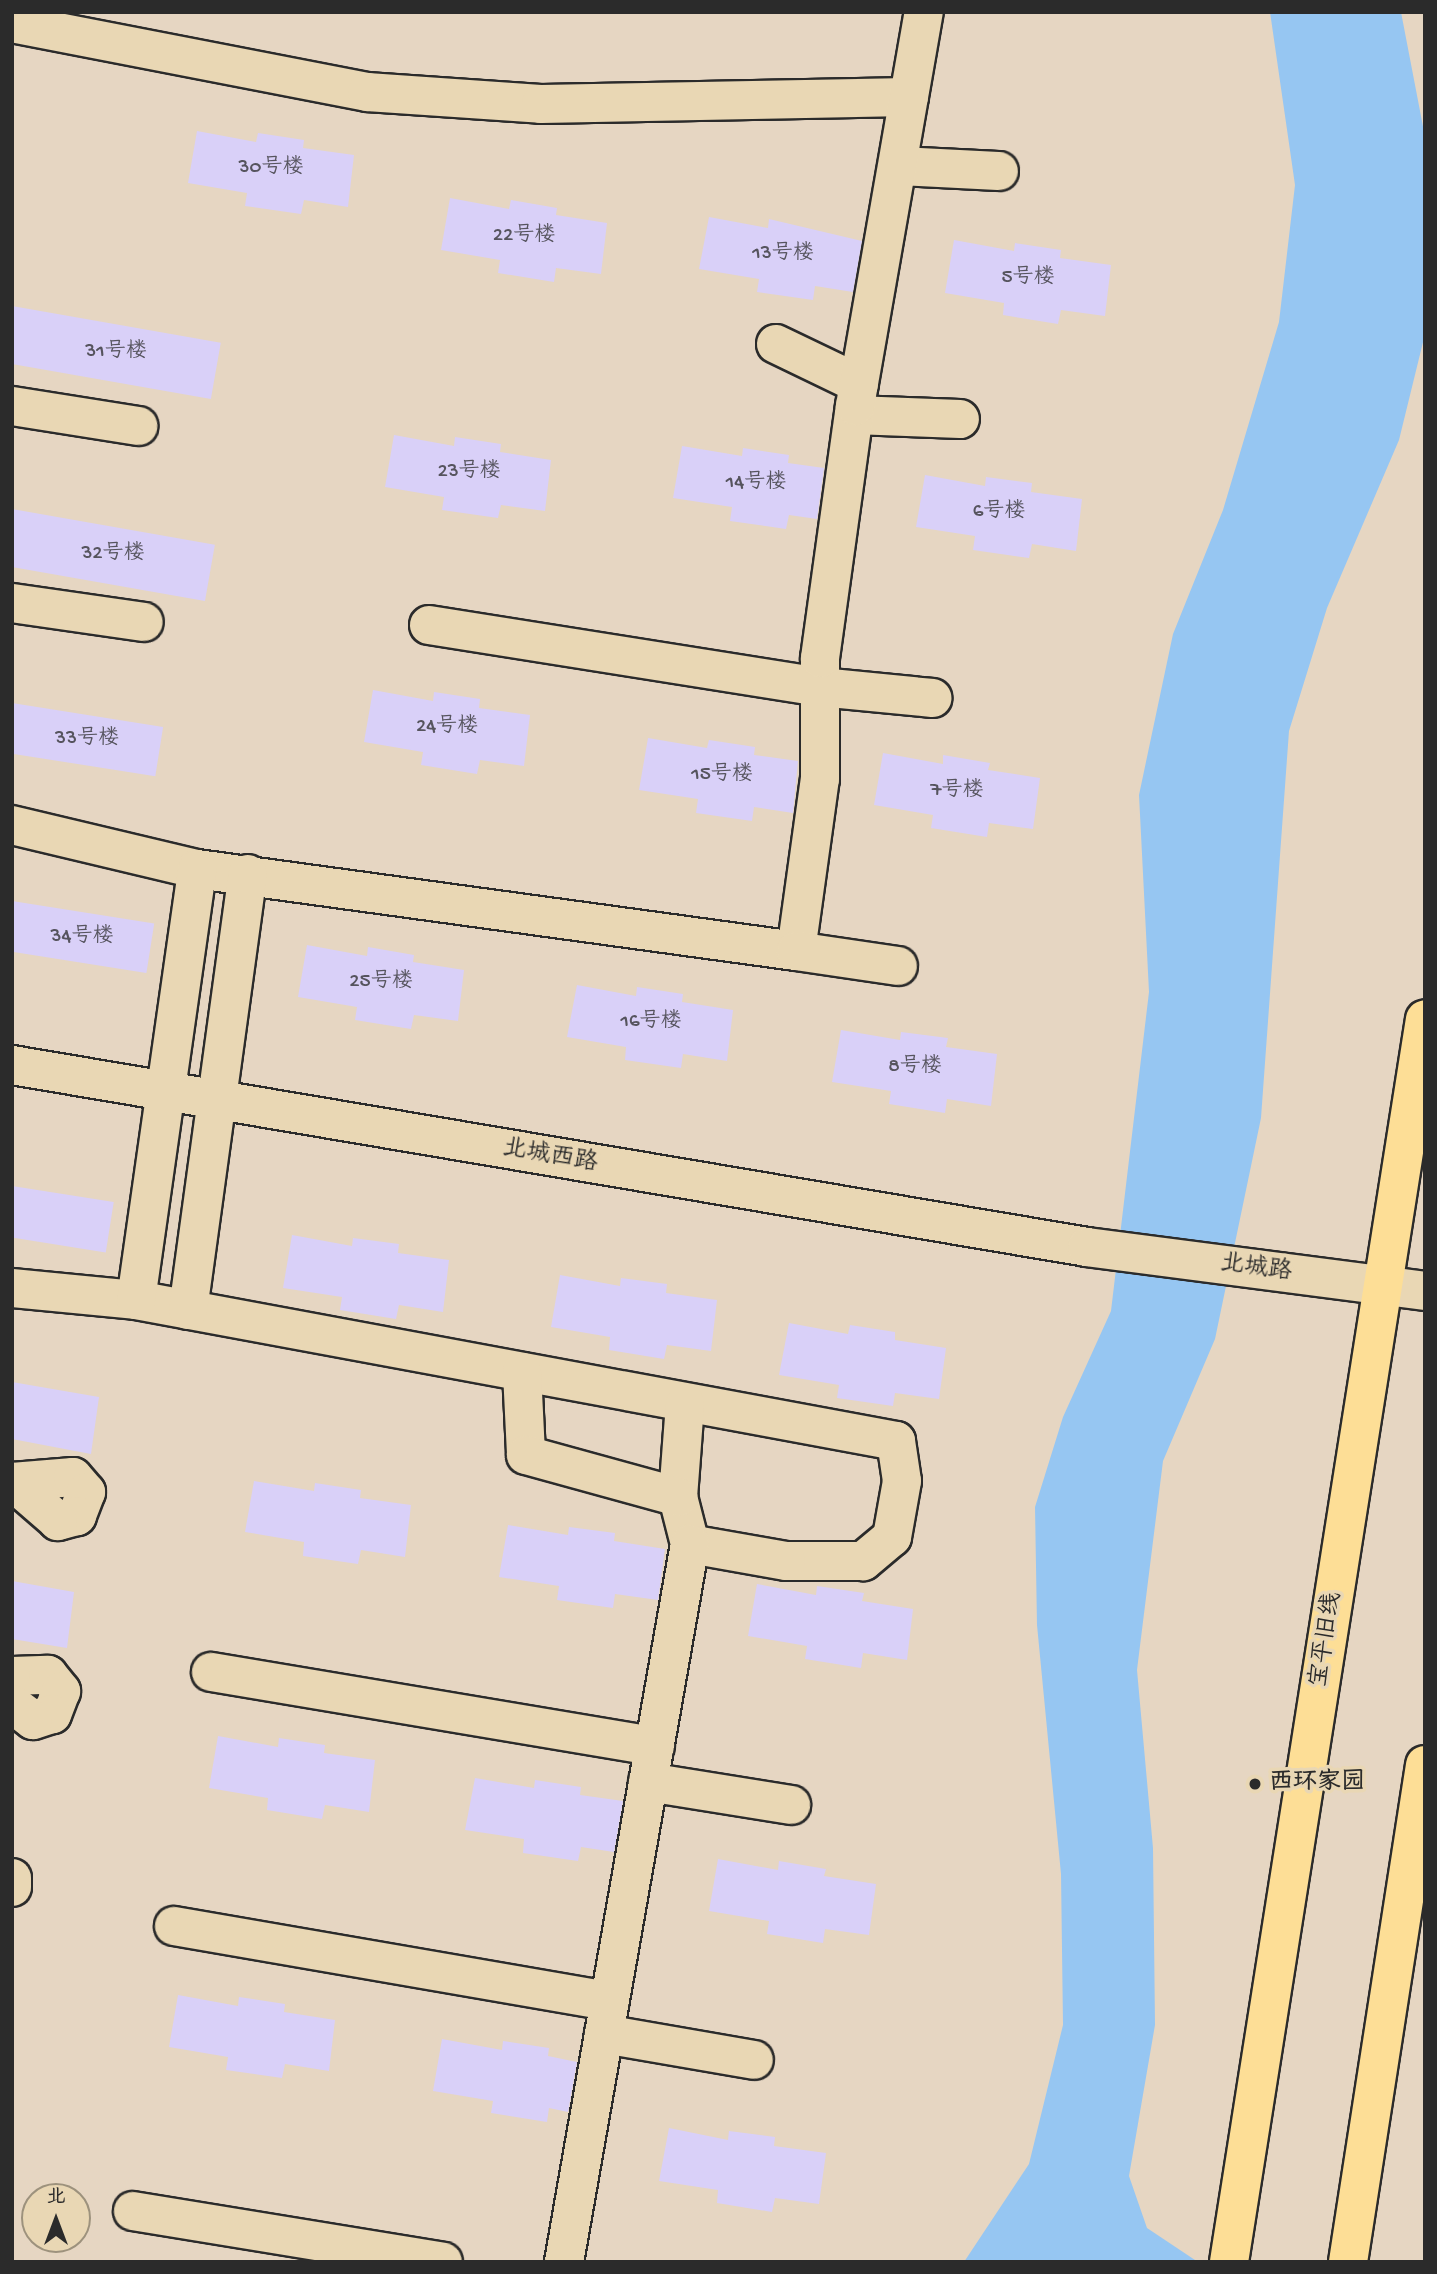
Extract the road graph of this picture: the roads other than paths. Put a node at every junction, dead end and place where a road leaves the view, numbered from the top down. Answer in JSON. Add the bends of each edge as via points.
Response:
{"nodes":[{"id":1,"x":924,"y":12,"type":"edge"},
{"id":2,"x":12,"y":23,"type":"edge"},
{"id":3,"x":909,"y":97,"type":"junction"},
{"id":4,"x":899,"y":166,"type":"junction"},
{"id":5,"x":999,"y":171,"type":"dead end"},
{"id":6,"x":776,"y":344,"type":"dead end"},
{"id":7,"x":857,"y":399,"type":"junction"},
{"id":8,"x":12,"y":406,"type":"edge"},
{"id":9,"x":960,"y":419,"type":"dead end"},
{"id":10,"x":138,"y":426,"type":"dead end"},
{"id":11,"x":12,"y":603,"type":"edge"},
{"id":12,"x":144,"y":622,"type":"dead end"},
{"id":13,"x":429,"y":625,"type":"dead end"},
{"id":14,"x":820,"y":687,"type":"junction"},
{"id":15,"x":932,"y":698,"type":"dead end"},
{"id":16,"x":12,"y":825,"type":"edge"},
{"id":17,"x":197,"y":869,"type":"junction"},
{"id":18,"x":248,"y":874,"type":"junction"},
{"id":19,"x":796,"y":951,"type":"junction"},
{"id":20,"x":898,"y":966,"type":"dead end"},
{"id":21,"x":1425,"y":1019,"type":"edge"},
{"id":22,"x":12,"y":1065,"type":"edge"},
{"id":23,"x":166,"y":1089,"type":"junction"},
{"id":24,"x":218,"y":1100,"type":"junction"},
{"id":25,"x":1087,"y":1247,"type":"joint"},
{"id":26,"x":12,"y":1288,"type":"edge"},
{"id":27,"x":1383,"y":1288,"type":"junction"},
{"id":28,"x":1425,"y":1291,"type":"edge"},
{"id":29,"x":136,"y":1300,"type":"junction"},
{"id":30,"x":188,"y":1310,"type":"junction"},
{"id":31,"x":522,"y":1372,"type":"junction"},
{"id":32,"x":685,"y":1402,"type":"junction"},
{"id":33,"x":678,"y":1497,"type":"junction"},
{"id":34,"x":690,"y":1544,"type":"junction"},
{"id":35,"x":211,"y":1672,"type":"dead end"},
{"id":36,"x":12,"y":1676,"type":"edge"},
{"id":37,"x":12,"y":1704,"type":"edge"},
{"id":38,"x":651,"y":1764,"type":"junction"},
{"id":39,"x":1425,"y":1765,"type":"edge"},
{"id":40,"x":791,"y":1805,"type":"dead end"},
{"id":41,"x":12,"y":1878,"type":"edge"},
{"id":42,"x":12,"y":1886,"type":"edge"},
{"id":43,"x":174,"y":1926,"type":"dead end"},
{"id":44,"x":607,"y":2018,"type":"junction"},
{"id":45,"x":754,"y":2060,"type":"dead end"},
{"id":46,"x":134,"y":2211,"type":"dead end"},
{"id":47,"x":1230,"y":2252,"type":"edge"},
{"id":48,"x":443,"y":2262,"type":"edge"},
{"id":49,"x":564,"y":2262,"type":"edge"},
{"id":50,"x":1348,"y":2262,"type":"edge"}],
"edges":[{"from":1,"to":3,"type":"street"},
{"from":2,"to":3,"type":"street","via":[[368,92],[541,104]]},
{"from":3,"to":4,"type":"street"},
{"from":4,"to":5,"type":"street"},
{"from":4,"to":7,"type":"street"},
{"from":6,"to":7,"type":"street"},
{"from":7,"to":9,"type":"street"},
{"from":7,"to":14,"type":"street"},
{"from":8,"to":10,"type":"street"},
{"from":11,"to":12,"type":"street"},
{"from":13,"to":14,"type":"street"},
{"from":14,"to":15,"type":"street"},
{"from":14,"to":19,"type":"street","via":[[820,779]]},
{"from":16,"to":17,"type":"street"},
{"from":17,"to":18,"type":"street"},
{"from":17,"to":23,"type":"street"},
{"from":18,"to":19,"type":"street"},
{"from":18,"to":24,"type":"street"},
{"from":19,"to":20,"type":"street"},
{"from":21,"to":27,"type":"main road","name":"宝平旧线"},
{"from":22,"to":23,"type":"street","name":"北城西路"},
{"from":23,"to":24,"type":"street","name":"北城西路"},
{"from":23,"to":29,"type":"street"},
{"from":24,"to":25,"type":"street","name":"北城西路"},
{"from":24,"to":30,"type":"street"},
{"from":25,"to":27,"type":"street","name":"北城路"},
{"from":26,"to":29,"type":"street"},
{"from":27,"to":28,"type":"street","name":"北城路"},
{"from":27,"to":47,"type":"main road","name":"宝平旧线"},
{"from":29,"to":30,"type":"street"},
{"from":30,"to":31,"type":"street"},
{"from":31,"to":32,"type":"street"},
{"from":31,"to":33,"type":"street","via":[[526,1455]]},
{"from":32,"to":33,"type":"street"},
{"from":32,"to":34,"type":"street","via":[[896,1441],[902,1481],[892,1537],[863,1561],[786,1561]]},
{"from":33,"to":34,"type":"street"},
{"from":34,"to":38,"type":"street"},
{"from":35,"to":38,"type":"street"},
{"from":36,"to":37,"type":"street","via":[[48,1675],[61,1691],[52,1714],[33,1720]]},
{"from":38,"to":40,"type":"street"},
{"from":38,"to":44,"type":"street"},
{"from":39,"to":50,"type":"main road"},
{"from":41,"to":42,"type":"street"},
{"from":43,"to":44,"type":"street"},
{"from":44,"to":45,"type":"street"},
{"from":44,"to":49,"type":"street"},
{"from":46,"to":48,"type":"street"}]}
